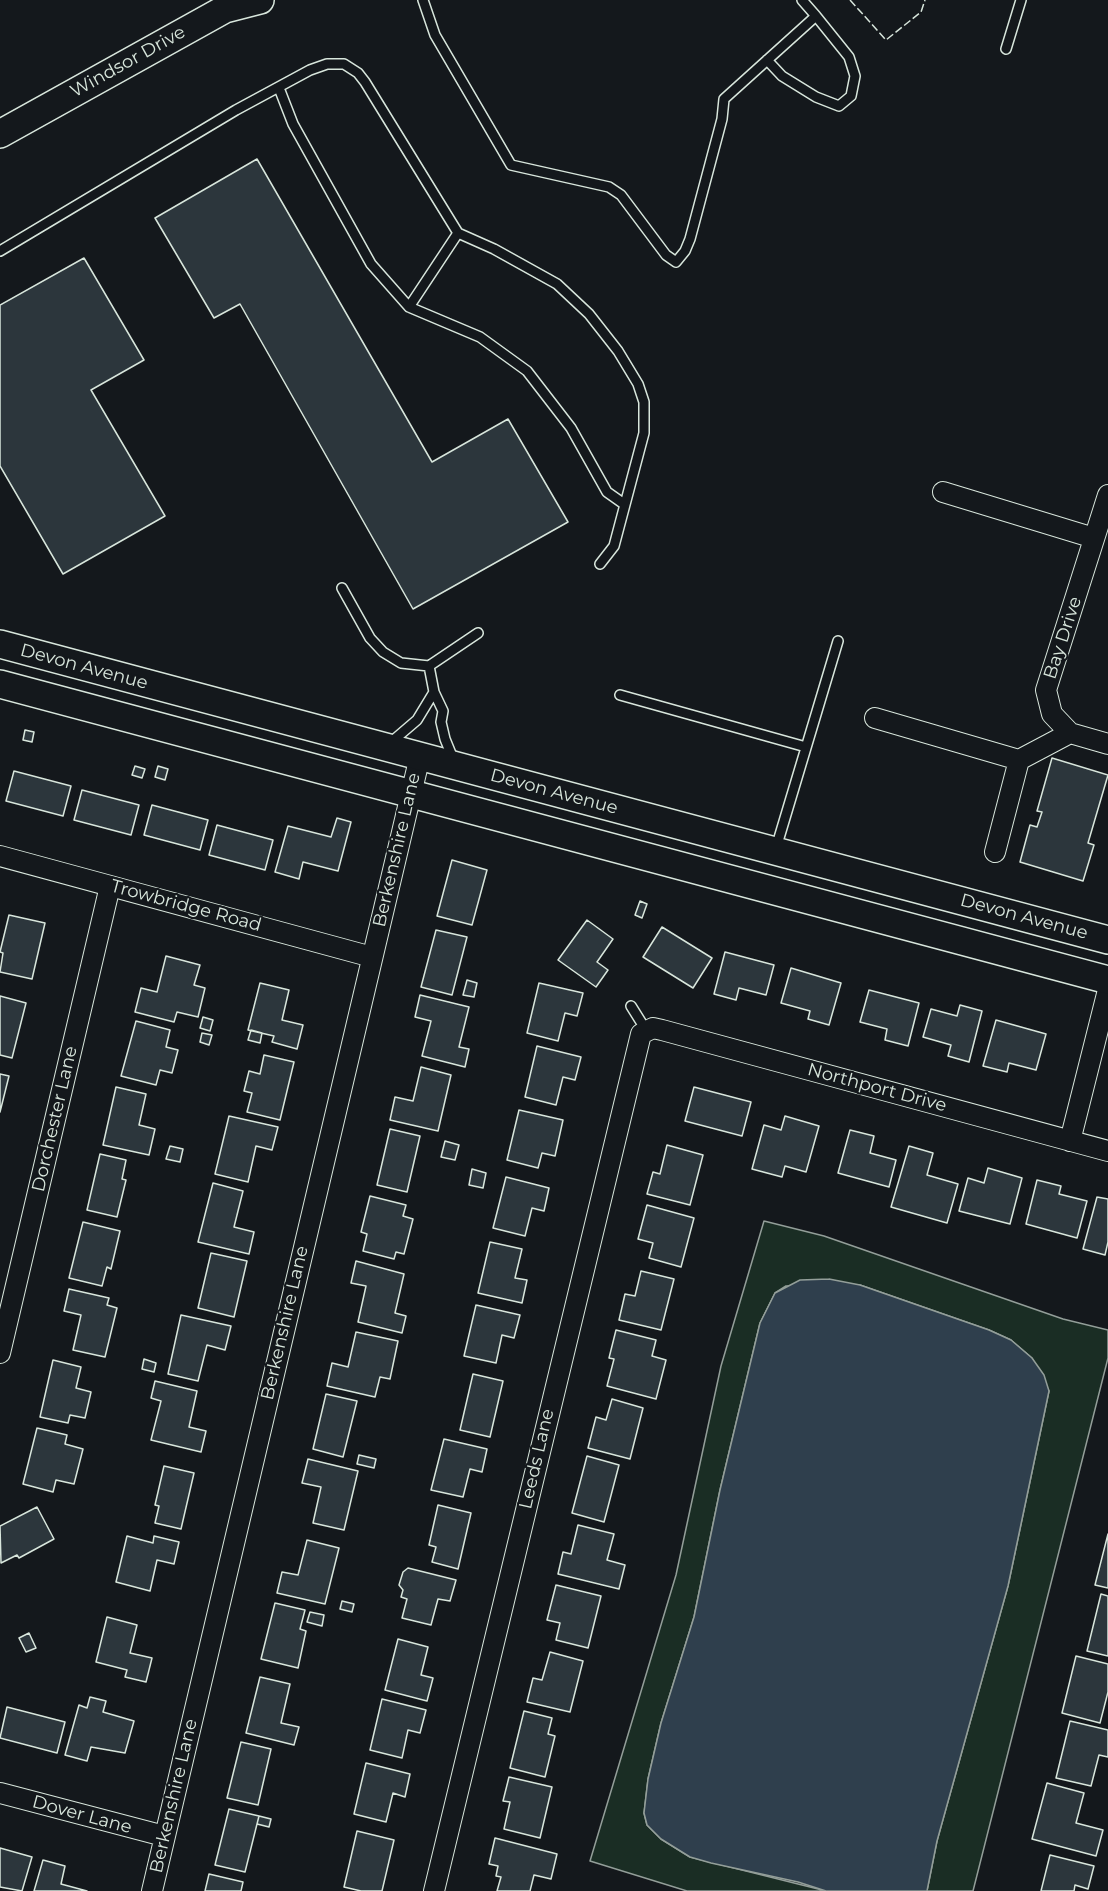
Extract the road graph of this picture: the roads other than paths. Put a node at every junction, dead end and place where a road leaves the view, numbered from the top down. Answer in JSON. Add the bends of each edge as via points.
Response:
{"nodes":[{"id":1,"x":260,"y":0,"type":"edge"},
{"id":2,"x":423,"y":0,"type":"edge"},
{"id":3,"x":802,"y":0,"type":"edge"},
{"id":4,"x":1021,"y":0,"type":"edge"},
{"id":5,"x":816,"y":16,"type":"junction"},
{"id":6,"x":1006,"y":49,"type":"dead end"},
{"id":7,"x":766,"y":60,"type":"junction"},
{"id":8,"x":279,"y":88,"type":"junction"},
{"id":9,"x":0,"y":134,"type":"edge"},
{"id":10,"x":458,"y":233,"type":"junction"},
{"id":11,"x":0,"y":251,"type":"edge"},
{"id":12,"x":409,"y":307,"type":"junction"},
{"id":13,"x":943,"y":492,"type":"dead end"},
{"id":14,"x":1108,"y":495,"type":"edge"},
{"id":15,"x":624,"y":504,"type":"junction"},
{"id":16,"x":1094,"y":538,"type":"junction"},
{"id":17,"x":600,"y":564,"type":"dead end"},
{"id":18,"x":342,"y":588,"type":"dead end"},
{"id":19,"x":478,"y":633,"type":"dead end"},
{"id":20,"x":838,"y":641,"type":"dead end"},
{"id":21,"x":0,"y":644,"type":"edge"},
{"id":22,"x":429,"y":666,"type":"junction"},
{"id":23,"x":0,"y":684,"type":"edge"},
{"id":24,"x":434,"y":692,"type":"junction"},
{"id":25,"x":620,"y":694,"type":"dead end"},
{"id":26,"x":875,"y":718,"type":"dead end"},
{"id":27,"x":1070,"y":734,"type":"junction"},
{"id":28,"x":1108,"y":744,"type":"edge"},
{"id":29,"x":386,"y":747,"type":"junction"},
{"id":30,"x":806,"y":747,"type":"junction"},
{"id":31,"x":420,"y":756,"type":"junction"},
{"id":32,"x":1019,"y":760,"type":"junction"},
{"id":33,"x":456,"y":766,"type":"junction"},
{"id":34,"x":410,"y":794,"type":"junction"},
{"id":35,"x":775,"y":851,"type":"junction"},
{"id":36,"x":995,"y":852,"type":"dead end"},
{"id":37,"x":0,"y":856,"type":"edge"},
{"id":38,"x":110,"y":886,"type":"junction"},
{"id":39,"x":1108,"y":940,"type":"edge"},
{"id":40,"x":372,"y":957,"type":"junction"},
{"id":41,"x":1108,"y":980,"type":"edge"},
{"id":42,"x":1108,"y":990,"type":"edge"},
{"id":43,"x":631,"y":1006,"type":"dead end"},
{"id":44,"x":646,"y":1030,"type":"junction"},
{"id":45,"x":1070,"y":1141,"type":"junction"},
{"id":46,"x":1108,"y":1151,"type":"edge"},
{"id":47,"x":0,"y":1353,"type":"edge"},
{"id":48,"x":0,"y":1793,"type":"edge"},
{"id":49,"x":165,"y":1836,"type":"junction"},
{"id":50,"x":152,"y":1891,"type":"edge"},
{"id":51,"x":434,"y":1891,"type":"edge"}],
"edges":[{"from":1,"to":9,"type":"main road","name":"Windsor Drive","via":[[225,9]]},
{"from":2,"to":7,"type":"lane","via":[[435,35],[510,165],[609,187],[621,195],[666,255],[676,262],[690,239],[722,120],[724,99]]},
{"from":3,"to":5,"type":"lane"},
{"from":4,"to":6,"type":"lane"},
{"from":5,"to":7,"type":"lane"},
{"from":5,"to":7,"type":"lane","via":[[849,57],[855,76],[851,96],[839,106],[816,97]]},
{"from":8,"to":10,"type":"lane","via":[[327,64],[345,64],[358,73]]},
{"from":8,"to":11,"type":"lane"},
{"from":8,"to":12,"type":"lane","via":[[293,124],[371,264]]},
{"from":10,"to":12,"type":"lane"},
{"from":10,"to":15,"type":"lane","via":[[556,284],[589,314],[618,351],[644,402],[644,433]]},
{"from":12,"to":15,"type":"lane","via":[[480,337],[527,371],[571,428],[607,492]]},
{"from":13,"to":16,"type":"street"},
{"from":14,"to":16,"type":"street","name":"Bay Drive"},
{"from":15,"to":17,"type":"lane","via":[[614,546]]},
{"from":16,"to":27,"type":"street","name":"Bay Drive","via":[[1046,690],[1052,714]]},
{"from":18,"to":22,"type":"lane","via":[[370,638],[383,652],[400,663]]},
{"from":19,"to":22,"type":"lane"},
{"from":20,"to":30,"type":"lane"},
{"from":21,"to":29,"type":"main road","name":"Devon Avenue"},
{"from":22,"to":24,"type":"lane"},
{"from":23,"to":34,"type":"main road"},
{"from":24,"to":29,"type":"lane","via":[[417,720]]},
{"from":24,"to":33,"type":"lane","via":[[443,711],[445,739]]},
{"from":25,"to":30,"type":"lane"},
{"from":26,"to":32,"type":"street"},
{"from":27,"to":28,"type":"street"},
{"from":27,"to":32,"type":"street"},
{"from":29,"to":31,"type":"main road","name":"Devon Avenue"},
{"from":30,"to":35,"type":"lane"},
{"from":31,"to":33,"type":"main road","name":"Devon Avenue"},
{"from":31,"to":34,"type":"street","name":"Berkenshire Lane"},
{"from":32,"to":36,"type":"street"},
{"from":33,"to":35,"type":"main road","name":"Devon Avenue"},
{"from":34,"to":40,"type":"street","name":"Berkenshire Lane"},
{"from":34,"to":41,"type":"main road"},
{"from":35,"to":39,"type":"main road","name":"Devon Avenue"},
{"from":37,"to":38,"type":"street","name":"Trowbridge Road"},
{"from":38,"to":40,"type":"street","name":"Trowbridge Road"},
{"from":38,"to":47,"type":"street","name":"Dorchester Lane"},
{"from":40,"to":49,"type":"street","name":"Berkenshire Lane"},
{"from":42,"to":45,"type":"street"},
{"from":43,"to":44,"type":"lane"},
{"from":44,"to":45,"type":"street","name":"Northport Drive","via":[[662,1030]]},
{"from":44,"to":51,"type":"street","name":"Leeds Lane","via":[[638,1040]]},
{"from":45,"to":46,"type":"street","name":"Northport Drive"},
{"from":48,"to":49,"type":"street","name":"Dover Lane"},
{"from":49,"to":50,"type":"street","name":"Berkenshire Lane"}]}
